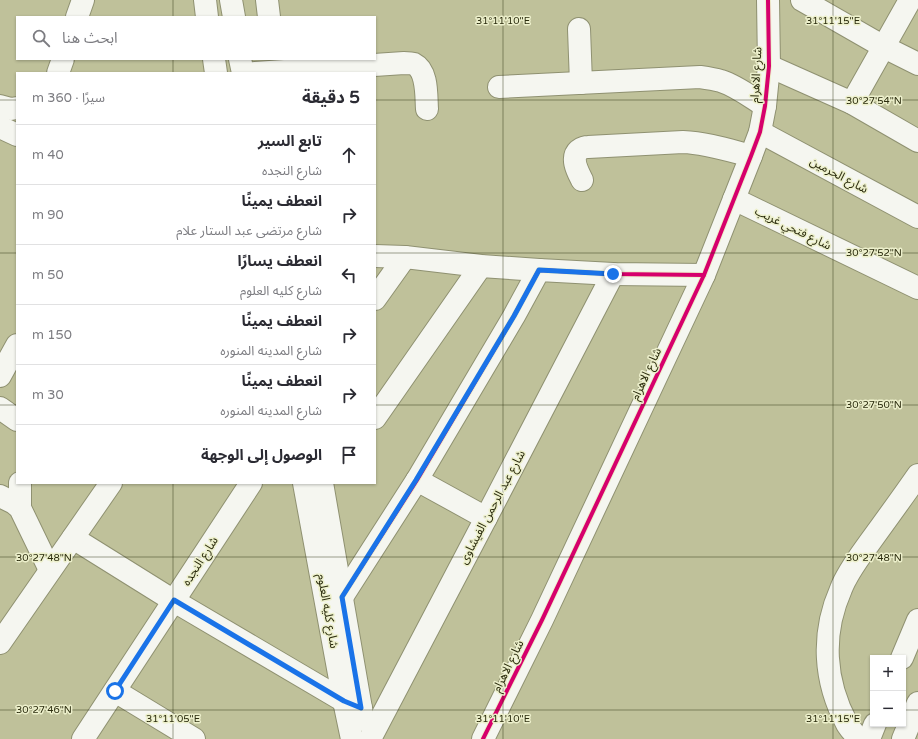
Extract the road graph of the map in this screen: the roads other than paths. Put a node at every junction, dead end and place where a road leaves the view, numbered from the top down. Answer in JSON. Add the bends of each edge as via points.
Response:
{"nodes":[{"id":1,"x":83,"y":0,"type":"edge"},
{"id":2,"x":205,"y":0,"type":"edge"},
{"id":3,"x":231,"y":0,"type":"edge"},
{"id":4,"x":267,"y":0,"type":"edge"},
{"id":5,"x":768,"y":0,"type":"edge"},
{"id":6,"x":802,"y":0,"type":"edge"},
{"id":7,"x":910,"y":0,"type":"edge"},
{"id":8,"x":77,"y":16,"type":"edge"},
{"id":9,"x":208,"y":16,"type":"edge"},
{"id":10,"x":234,"y":16,"type":"edge"},
{"id":11,"x":269,"y":16,"type":"edge"},
{"id":12,"x":579,"y":29,"type":"dead end"},
{"id":13,"x":884,"y":47,"type":"junction"},
{"id":14,"x":63,"y":60,"type":"edge"},
{"id":15,"x":214,"y":60,"type":"edge"},
{"id":16,"x":240,"y":60,"type":"edge"},
{"id":17,"x":918,"y":64,"type":"edge"},
{"id":18,"x":769,"y":66,"type":"junction"},
{"id":19,"x":58,"y":72,"type":"edge"},
{"id":20,"x":216,"y":72,"type":"edge"},
{"id":21,"x":243,"y":72,"type":"edge"},
{"id":22,"x":270,"y":72,"type":"edge"},
{"id":23,"x":581,"y":83,"type":"junction"},
{"id":24,"x":499,"y":87,"type":"dead end"},
{"id":25,"x":852,"y":103,"type":"junction"},
{"id":26,"x":0,"y":106,"type":"edge"},
{"id":27,"x":765,"y":106,"type":"junction"},
{"id":28,"x":16,"y":108,"type":"edge"},
{"id":29,"x":427,"y":109,"type":"dead end"},
{"id":30,"x":0,"y":127,"type":"edge"},
{"id":31,"x":760,"y":132,"type":"junction"},
{"id":32,"x":16,"y":135,"type":"edge"},
{"id":33,"x":918,"y":141,"type":"edge"},
{"id":34,"x":751,"y":156,"type":"junction"},
{"id":35,"x":582,"y":180,"type":"dead end"},
{"id":36,"x":734,"y":200,"type":"junction"},
{"id":37,"x":918,"y":217,"type":"edge"},
{"id":38,"x":376,"y":256,"type":"edge"},
{"id":39,"x":405,"y":257,"type":"junction"},
{"id":40,"x":481,"y":266,"type":"junction"},
{"id":41,"x":539,"y":270,"type":"junction"},
{"id":42,"x":613,"y":274,"type":"junction"},
{"id":43,"x":704,"y":275,"type":"junction"},
{"id":44,"x":918,"y":288,"type":"edge"},
{"id":45,"x":376,"y":297,"type":"edge"},
{"id":46,"x":16,"y":347,"type":"edge"},
{"id":47,"x":0,"y":376,"type":"edge"},
{"id":48,"x":0,"y":408,"type":"edge"},
{"id":49,"x":376,"y":417,"type":"edge"},
{"id":50,"x":16,"y":419,"type":"edge"},
{"id":51,"x":918,"y":475,"type":"edge"},
{"id":52,"x":416,"y":480,"type":"junction"},
{"id":53,"x":20,"y":484,"type":"edge"},
{"id":54,"x":110,"y":484,"type":"edge"},
{"id":55,"x":250,"y":484,"type":"edge"},
{"id":56,"x":304,"y":484,"type":"edge"},
{"id":57,"x":325,"y":486,"type":"edge"},
{"id":58,"x":0,"y":496,"type":"edge"},
{"id":59,"x":20,"y":508,"type":"junction"},
{"id":60,"x":486,"y":518,"type":"junction"},
{"id":61,"x":73,"y":538,"type":"junction"},
{"id":62,"x":50,"y":570,"type":"junction"},
{"id":63,"x":342,"y":597,"type":"junction"},
{"id":64,"x":174,"y":600,"type":"junction"},
{"id":65,"x":918,"y":620,"type":"edge"},
{"id":66,"x":0,"y":643,"type":"edge"},
{"id":67,"x":903,"y":655,"type":"edge"},
{"id":68,"x":115,"y":691,"type":"junction"},
{"id":69,"x":918,"y":703,"type":"edge"},
{"id":70,"x":353,"y":704,"type":"junction"},
{"id":71,"x":874,"y":727,"type":"edge"},
{"id":72,"x":83,"y":739,"type":"edge"},
{"id":73,"x":194,"y":739,"type":"edge"},
{"id":74,"x":352,"y":739,"type":"edge"},
{"id":75,"x":367,"y":739,"type":"edge"},
{"id":76,"x":370,"y":739,"type":"edge"},
{"id":77,"x":483,"y":739,"type":"edge"},
{"id":78,"x":858,"y":739,"type":"edge"},
{"id":79,"x":869,"y":739,"type":"edge"},
{"id":80,"x":903,"y":739,"type":"edge"}],
"edges":[{"from":1,"to":8,"type":"street"},
{"from":2,"to":9,"type":"street"},
{"from":3,"to":10,"type":"street"},
{"from":4,"to":11,"type":"street"},
{"from":5,"to":18,"type":"street","name":"شارع الاهرام"},
{"from":6,"to":13,"type":"street"},
{"from":7,"to":13,"type":"street"},
{"from":12,"to":23,"type":"street"},
{"from":13,"to":17,"type":"street"},
{"from":13,"to":25,"type":"street"},
{"from":14,"to":19,"type":"street"},
{"from":15,"to":20,"type":"street"},
{"from":16,"to":21,"type":"street"},
{"from":18,"to":25,"type":"street"},
{"from":18,"to":27,"type":"street","name":"شارع الاهرام"},
{"from":22,"to":29,"type":"street","via":[[413,64],[421,70],[425,78]]},
{"from":23,"to":24,"type":"street"},
{"from":23,"to":27,"type":"street","via":[[711,78],[733,86]]},
{"from":25,"to":33,"type":"street"},
{"from":26,"to":28,"type":"street"},
{"from":27,"to":31,"type":"street","name":"شارع الاهرام"},
{"from":30,"to":32,"type":"street"},
{"from":31,"to":34,"type":"street","name":"شارع الاهرام"},
{"from":31,"to":37,"type":"street","name":"شارع الحرمين"},
{"from":34,"to":35,"type":"street","via":[[703,144],[683,142],[588,146],[579,150],[574,158]]},
{"from":34,"to":36,"type":"street","name":"شارع الاهرام"},
{"from":36,"to":43,"type":"street","name":"شارع الاهرام"},
{"from":36,"to":44,"type":"street","name":"شارع فتحي غريب"},
{"from":38,"to":39,"type":"street"},
{"from":39,"to":40,"type":"street"},
{"from":39,"to":45,"type":"street"},
{"from":40,"to":41,"type":"street"},
{"from":40,"to":49,"type":"street"},
{"from":41,"to":42,"type":"street"},
{"from":41,"to":52,"type":"street"},
{"from":42,"to":43,"type":"street"},
{"from":42,"to":60,"type":"street","name":"شارع عبد الرحمن الفيشاوى"},
{"from":43,"to":77,"type":"street","name":"شارع الاهرام","via":[[542,620]]},
{"from":46,"to":47,"type":"street"},
{"from":48,"to":50,"type":"street"},
{"from":51,"to":78,"type":"street","via":[[856,563],[841,588],[831,615],[827,643],[829,672],[836,700]]},
{"from":52,"to":60,"type":"street"},
{"from":52,"to":63,"type":"street"},
{"from":53,"to":59,"type":"street"},
{"from":54,"to":61,"type":"street"},
{"from":55,"to":64,"type":"street","name":"شارع النجده"},
{"from":56,"to":70,"type":"street","name":"شارع كليه العلوم"},
{"from":57,"to":63,"type":"street","name":"شارع كليه العلوم"},
{"from":58,"to":59,"type":"street"},
{"from":59,"to":62,"type":"street"},
{"from":60,"to":76,"type":"street","name":"شارع عبد الرحمن الفيشاوى"},
{"from":61,"to":62,"type":"street"},
{"from":61,"to":64,"type":"street"},
{"from":62,"to":66,"type":"street"},
{"from":63,"to":70,"type":"street","name":"شارع كليه العلوم"},
{"from":64,"to":68,"type":"street","name":"شارع النجده"},
{"from":64,"to":70,"type":"street"},
{"from":65,"to":67,"type":"street"},
{"from":68,"to":72,"type":"street","name":"شارع النجده"},
{"from":68,"to":73,"type":"street"},
{"from":69,"to":80,"type":"street"},
{"from":70,"to":74,"type":"street","name":"شارع كليه العلوم"},
{"from":70,"to":75,"type":"street","name":"شارع كليه العلوم"},
{"from":71,"to":79,"type":"street"}]}
